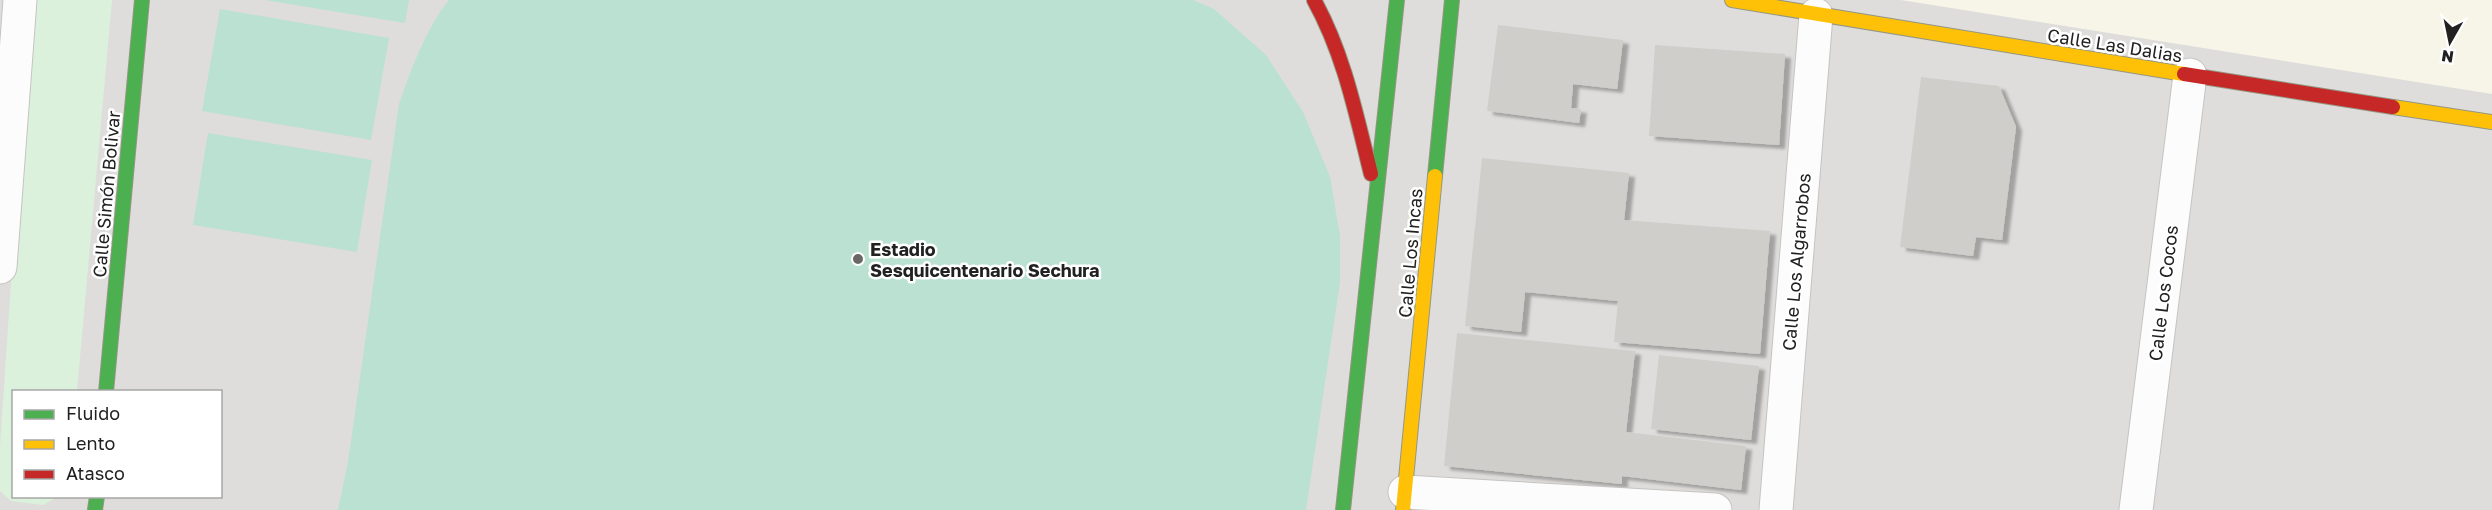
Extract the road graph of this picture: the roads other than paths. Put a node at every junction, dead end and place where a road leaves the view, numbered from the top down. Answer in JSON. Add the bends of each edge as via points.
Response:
{"nodes":[{"id":1,"x":20,"y":0,"type":"edge"},
{"id":2,"x":142,"y":0,"type":"edge"},
{"id":3,"x":1314,"y":0,"type":"edge"},
{"id":4,"x":1397,"y":0,"type":"edge"},
{"id":5,"x":1452,"y":0,"type":"edge"},
{"id":6,"x":1732,"y":0,"type":"edge"},
{"id":7,"x":1816,"y":15,"type":"junction"},
{"id":8,"x":2190,"y":75,"type":"junction"},
{"id":9,"x":2492,"y":122,"type":"edge"},
{"id":10,"x":1376,"y":193,"type":"junction"},
{"id":11,"x":0,"y":267,"type":"edge"},
{"id":12,"x":106,"y":390,"type":"edge"},
{"id":13,"x":1404,"y":501,"type":"edge"},
{"id":14,"x":1343,"y":510,"type":"edge"},
{"id":15,"x":1715,"y":510,"type":"edge"},
{"id":16,"x":1776,"y":510,"type":"edge"},
{"id":17,"x":2136,"y":510,"type":"edge"}],
"edges":[{"from":1,"to":11,"type":"street"},
{"from":2,"to":12,"type":"street","name":"Calle Simón Bolivar"},
{"from":3,"to":10,"type":"street","via":[[1343,66]]},
{"from":4,"to":10,"type":"street"},
{"from":5,"to":13,"type":"street","name":"Calle Los Incas"},
{"from":6,"to":7,"type":"street","name":"Calle Las Dalias"},
{"from":7,"to":8,"type":"street","name":"Calle Las Dalias"},
{"from":7,"to":16,"type":"street","name":"Calle Los Algarrobos"},
{"from":8,"to":9,"type":"street","name":"Calle Las Dalias"},
{"from":8,"to":17,"type":"street","name":"Calle Los Cocos"},
{"from":10,"to":14,"type":"street"},
{"from":13,"to":15,"type":"street"}]}
